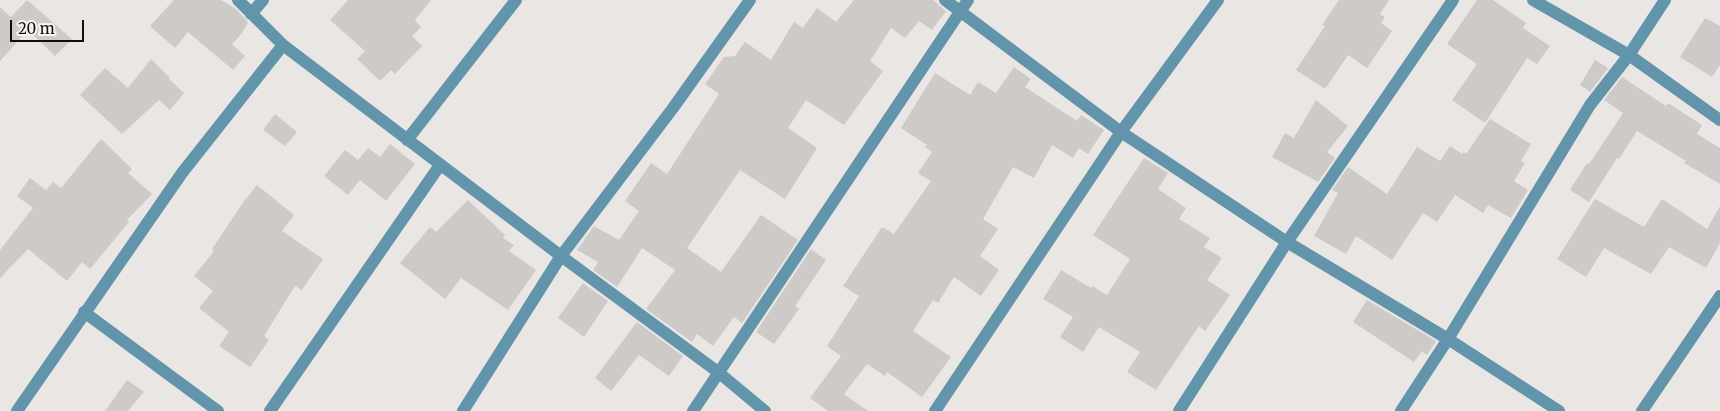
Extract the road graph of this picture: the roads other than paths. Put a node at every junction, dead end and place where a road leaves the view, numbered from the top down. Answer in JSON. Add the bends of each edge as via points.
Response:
{"nodes":[{"id":1,"x":238,"y":0,"type":"edge"},
{"id":2,"x":263,"y":0,"type":"edge"},
{"id":3,"x":516,"y":0,"type":"edge"},
{"id":4,"x":750,"y":0,"type":"edge"},
{"id":5,"x":945,"y":0,"type":"edge"},
{"id":6,"x":968,"y":0,"type":"edge"},
{"id":7,"x":1218,"y":0,"type":"edge"},
{"id":8,"x":1453,"y":0,"type":"edge"},
{"id":9,"x":1533,"y":0,"type":"edge"},
{"id":10,"x":1666,"y":0,"type":"edge"},
{"id":11,"x":960,"y":11,"type":"junction"},
{"id":12,"x":251,"y":14,"type":"junction"},
{"id":13,"x":283,"y":45,"type":"junction"},
{"id":14,"x":1629,"y":55,"type":"junction"},
{"id":15,"x":1720,"y":120,"type":"edge"},
{"id":16,"x":1121,"y":132,"type":"junction"},
{"id":17,"x":407,"y":140,"type":"junction"},
{"id":18,"x":440,"y":165,"type":"junction"},
{"id":19,"x":1287,"y":242,"type":"junction"},
{"id":20,"x":561,"y":256,"type":"junction"},
{"id":21,"x":1720,"y":296,"type":"edge"},
{"id":22,"x":84,"y":312,"type":"junction"},
{"id":23,"x":1448,"y":338,"type":"junction"},
{"id":24,"x":718,"y":372,"type":"junction"},
{"id":25,"x":17,"y":411,"type":"edge"},
{"id":26,"x":218,"y":411,"type":"edge"},
{"id":27,"x":270,"y":411,"type":"edge"},
{"id":28,"x":463,"y":411,"type":"edge"},
{"id":29,"x":693,"y":411,"type":"edge"},
{"id":30,"x":764,"y":411,"type":"edge"},
{"id":31,"x":935,"y":411,"type":"edge"},
{"id":32,"x":1179,"y":411,"type":"edge"},
{"id":33,"x":1400,"y":411,"type":"edge"},
{"id":34,"x":1559,"y":411,"type":"edge"},
{"id":35,"x":1642,"y":411,"type":"edge"}],
"edges":[{"from":1,"to":12,"type":"street"},
{"from":2,"to":12,"type":"street"},
{"from":3,"to":17,"type":"street"},
{"from":4,"to":20,"type":"street"},
{"from":5,"to":11,"type":"street"},
{"from":6,"to":11,"type":"street"},
{"from":7,"to":16,"type":"street"},
{"from":8,"to":19,"type":"street"},
{"from":9,"to":14,"type":"street"},
{"from":10,"to":14,"type":"street"},
{"from":11,"to":16,"type":"street"},
{"from":11,"to":24,"type":"street"},
{"from":12,"to":13,"type":"street"},
{"from":13,"to":17,"type":"street"},
{"from":13,"to":22,"type":"street","via":[[182,173]]},
{"from":14,"to":15,"type":"street"},
{"from":14,"to":23,"type":"street","via":[[1590,105]]},
{"from":16,"to":19,"type":"street"},
{"from":16,"to":31,"type":"street"},
{"from":17,"to":18,"type":"street"},
{"from":18,"to":20,"type":"street"},
{"from":18,"to":27,"type":"street"},
{"from":19,"to":23,"type":"street"},
{"from":19,"to":32,"type":"street"},
{"from":20,"to":24,"type":"street"},
{"from":20,"to":28,"type":"street"},
{"from":21,"to":35,"type":"street"},
{"from":22,"to":25,"type":"street"},
{"from":22,"to":26,"type":"street"},
{"from":23,"to":33,"type":"street"},
{"from":23,"to":34,"type":"street"},
{"from":24,"to":29,"type":"street"},
{"from":24,"to":30,"type":"street"}]}
